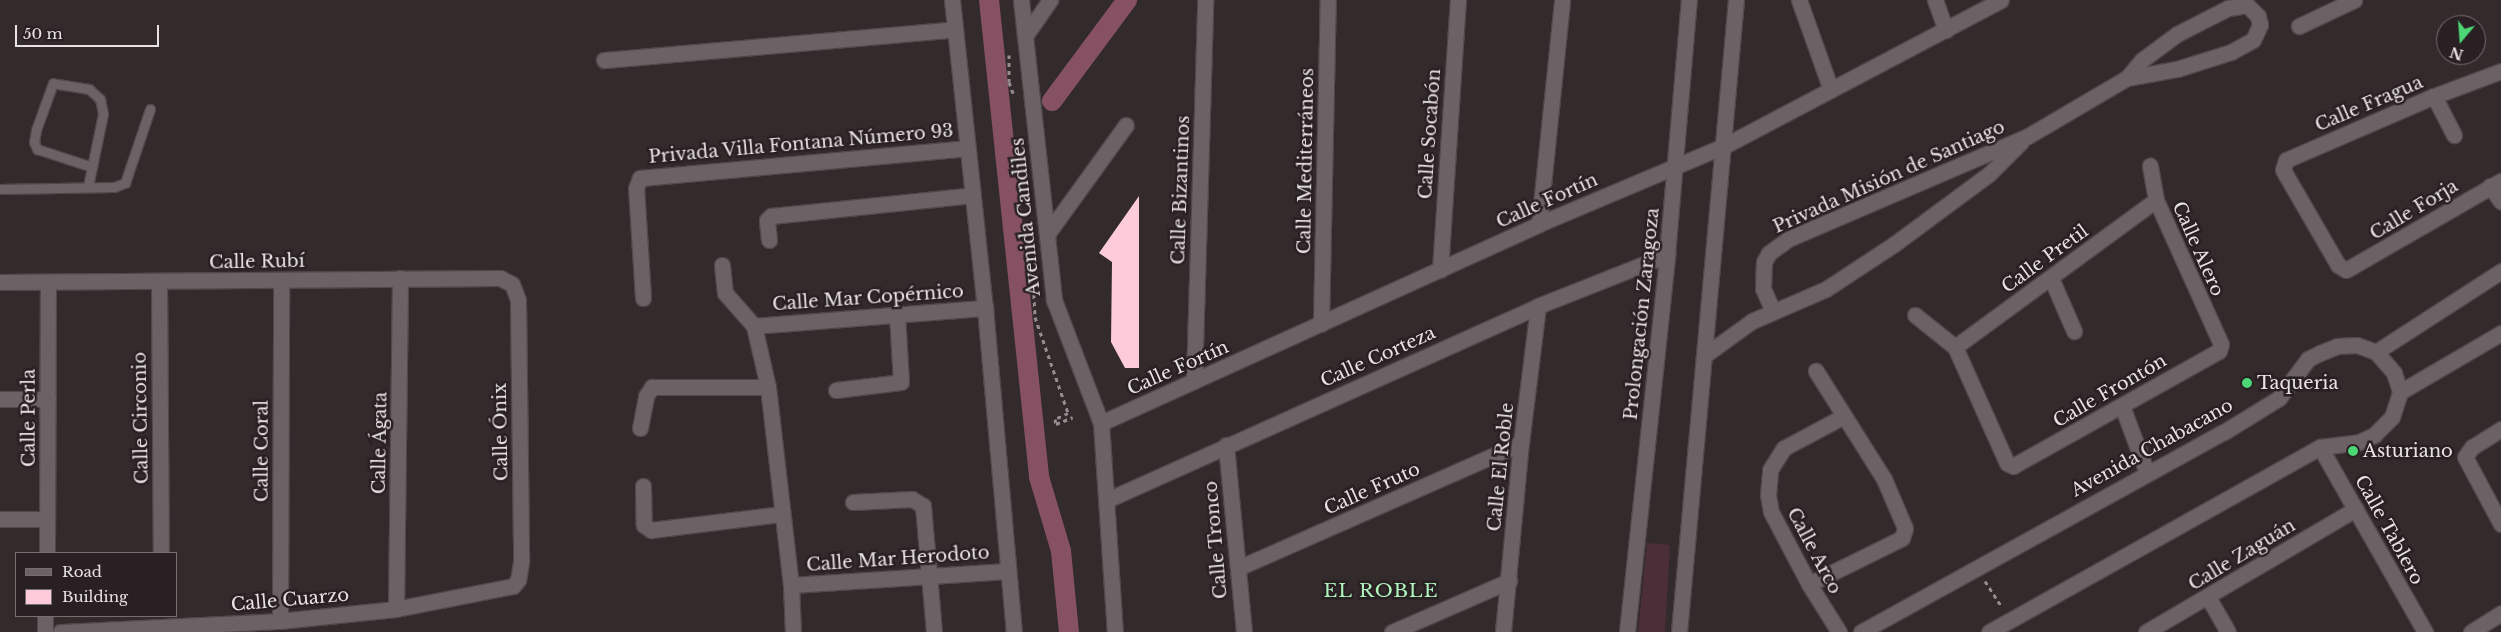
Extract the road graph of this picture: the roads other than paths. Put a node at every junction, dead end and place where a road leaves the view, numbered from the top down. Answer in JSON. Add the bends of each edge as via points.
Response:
{"nodes":[{"id":1,"x":952,"y":0,"type":"edge"},
{"id":2,"x":1021,"y":0,"type":"edge"},
{"id":3,"x":1050,"y":0,"type":"edge"},
{"id":4,"x":1205,"y":0,"type":"edge"},
{"id":5,"x":1328,"y":0,"type":"edge"},
{"id":6,"x":1458,"y":0,"type":"edge"},
{"id":7,"x":1562,"y":0,"type":"edge"},
{"id":8,"x":1689,"y":0,"type":"edge"},
{"id":9,"x":1736,"y":0,"type":"edge"},
{"id":10,"x":1799,"y":0,"type":"edge"},
{"id":11,"x":1935,"y":0,"type":"edge"},
{"id":12,"x":2001,"y":0,"type":"edge"},
{"id":13,"x":2354,"y":0,"type":"edge"},
{"id":14,"x":2299,"y":26,"type":"dead end"},
{"id":15,"x":955,"y":29,"type":"junction"},
{"id":16,"x":1946,"y":30,"type":"junction"},
{"id":17,"x":1025,"y":36,"type":"junction"},
{"id":18,"x":604,"y":60,"type":"dead end"},
{"id":19,"x":2501,"y":70,"type":"edge"},
{"id":20,"x":2128,"y":78,"type":"junction"},
{"id":21,"x":1830,"y":87,"type":"junction"},
{"id":22,"x":2434,"y":96,"type":"junction"},
{"id":23,"x":150,"y":109,"type":"dead end"},
{"id":24,"x":1126,"y":125,"type":"dead end"},
{"id":25,"x":2454,"y":135,"type":"dead end"},
{"id":26,"x":2028,"y":136,"type":"junction"},
{"id":27,"x":1724,"y":146,"type":"junction"},
{"id":28,"x":968,"y":148,"type":"junction"},
{"id":29,"x":1676,"y":165,"type":"junction"},
{"id":30,"x":2150,"y":166,"type":"dead end"},
{"id":31,"x":92,"y":167,"type":"junction"},
{"id":32,"x":2496,"y":183,"type":"edge"},
{"id":33,"x":88,"y":186,"type":"junction"},
{"id":34,"x":0,"y":189,"type":"edge"},
{"id":35,"x":973,"y":195,"type":"junction"},
{"id":36,"x":2156,"y":200,"type":"junction"},
{"id":37,"x":2501,"y":202,"type":"edge"},
{"id":38,"x":1539,"y":224,"type":"junction"},
{"id":39,"x":1048,"y":233,"type":"junction"},
{"id":40,"x":769,"y":240,"type":"dead end"},
{"id":41,"x":1667,"y":255,"type":"junction"},
{"id":42,"x":722,"y":265,"type":"dead end"},
{"id":43,"x":1440,"y":270,"type":"junction"},
{"id":44,"x":2346,"y":270,"type":"joint"},
{"id":45,"x":2501,"y":271,"type":"edge"},
{"id":46,"x":400,"y":278,"type":"junction"},
{"id":47,"x":2051,"y":278,"type":"junction"},
{"id":48,"x":281,"y":280,"type":"junction"},
{"id":49,"x":0,"y":282,"type":"edge"},
{"id":50,"x":159,"y":282,"type":"junction"},
{"id":51,"x":48,"y":283,"type":"junction"},
{"id":52,"x":512,"y":284,"type":"joint"},
{"id":53,"x":643,"y":298,"type":"dead end"},
{"id":54,"x":1538,"y":306,"type":"junction"},
{"id":55,"x":985,"y":308,"type":"junction"},
{"id":56,"x":1773,"y":311,"type":"junction"},
{"id":57,"x":897,"y":315,"type":"junction"},
{"id":58,"x":1915,"y":315,"type":"dead end"},
{"id":59,"x":1321,"y":324,"type":"junction"},
{"id":60,"x":754,"y":326,"type":"junction"},
{"id":61,"x":2074,"y":331,"type":"dead end"},
{"id":62,"x":2501,"y":333,"type":"edge"},
{"id":63,"x":2221,"y":344,"type":"joint"},
{"id":64,"x":1955,"y":347,"type":"junction"},
{"id":65,"x":2376,"y":352,"type":"junction"},
{"id":66,"x":1704,"y":355,"type":"junction"},
{"id":67,"x":1816,"y":372,"type":"dead end"},
{"id":68,"x":1194,"y":381,"type":"junction"},
{"id":69,"x":768,"y":387,"type":"junction"},
{"id":70,"x":836,"y":390,"type":"dead end"},
{"id":71,"x":2400,"y":392,"type":"junction"},
{"id":72,"x":0,"y":399,"type":"edge"},
{"id":73,"x":48,"y":399,"type":"junction"},
{"id":74,"x":2122,"y":406,"type":"junction"},
{"id":75,"x":1842,"y":417,"type":"junction"},
{"id":76,"x":1101,"y":423,"type":"junction"},
{"id":77,"x":640,"y":428,"type":"dead end"},
{"id":78,"x":2501,"y":429,"type":"edge"},
{"id":79,"x":1521,"y":443,"type":"junction"},
{"id":80,"x":1226,"y":445,"type":"junction"},
{"id":81,"x":2320,"y":447,"type":"junction"},
{"id":82,"x":2147,"y":473,"type":"junction"},
{"id":83,"x":643,"y":486,"type":"dead end"},
{"id":84,"x":1107,"y":500,"type":"junction"},
{"id":85,"x":853,"y":502,"type":"dead end"},
{"id":86,"x":2356,"y":509,"type":"junction"},
{"id":87,"x":782,"y":514,"type":"junction"},
{"id":88,"x":0,"y":519,"type":"edge"},
{"id":89,"x":47,"y":519,"type":"junction"},
{"id":90,"x":2501,"y":524,"type":"edge"},
{"id":91,"x":46,"y":552,"type":"edge"},
{"id":92,"x":161,"y":552,"type":"edge"},
{"id":93,"x":1238,"y":568,"type":"junction"},
{"id":94,"x":1008,"y":571,"type":"junction"},
{"id":95,"x":930,"y":578,"type":"junction"},
{"id":96,"x":518,"y":580,"type":"joint"},
{"id":97,"x":1509,"y":581,"type":"junction"},
{"id":98,"x":1809,"y":584,"type":"junction"},
{"id":99,"x":792,"y":585,"type":"junction"},
{"id":100,"x":2208,"y":597,"type":"junction"},
{"id":101,"x":396,"y":609,"type":"junction"},
{"id":102,"x":2501,"y":613,"type":"edge"},
{"id":103,"x":45,"y":617,"type":"edge"},
{"id":104,"x":280,"y":621,"type":"junction"},
{"id":105,"x":162,"y":622,"type":"edge"},
{"id":106,"x":45,"y":632,"type":"edge"},
{"id":107,"x":60,"y":632,"type":"edge"},
{"id":108,"x":793,"y":632,"type":"edge"},
{"id":109,"x":934,"y":632,"type":"edge"},
{"id":110,"x":1014,"y":632,"type":"edge"},
{"id":111,"x":1115,"y":632,"type":"edge"},
{"id":112,"x":1244,"y":632,"type":"edge"},
{"id":113,"x":1392,"y":632,"type":"edge"},
{"id":114,"x":1503,"y":632,"type":"edge"},
{"id":115,"x":1627,"y":632,"type":"edge"},
{"id":116,"x":1679,"y":632,"type":"edge"},
{"id":117,"x":1840,"y":632,"type":"edge"},
{"id":118,"x":1861,"y":632,"type":"edge"},
{"id":119,"x":1989,"y":632,"type":"edge"},
{"id":120,"x":2146,"y":632,"type":"edge"},
{"id":121,"x":2228,"y":632,"type":"edge"},
{"id":122,"x":2425,"y":632,"type":"edge"},
{"id":123,"x":2471,"y":632,"type":"edge"}],
"edges":[{"from":1,"to":15,"type":"street"},
{"from":2,"to":17,"type":"street","name":"Avenida Candiles"},
{"from":3,"to":17,"type":"street"},
{"from":4,"to":68,"type":"street","name":"Calle Bizantinos"},
{"from":5,"to":59,"type":"street","name":"Calle Mediterráneos"},
{"from":6,"to":43,"type":"street","name":"Calle Socabón"},
{"from":7,"to":38,"type":"street"},
{"from":8,"to":29,"type":"street","name":"Prolongación Zaragoza"},
{"from":9,"to":27,"type":"street"},
{"from":10,"to":21,"type":"street"},
{"from":11,"to":16,"type":"street"},
{"from":12,"to":16,"type":"street","name":"Calle Fortín"},
{"from":13,"to":14,"type":"street"},
{"from":15,"to":18,"type":"street"},
{"from":15,"to":28,"type":"street"},
{"from":16,"to":21,"type":"street","name":"Calle Fortín"},
{"from":17,"to":39,"type":"street","name":"Avenida Candiles"},
{"from":19,"to":22,"type":"street","name":"Calle Fragua"},
{"from":20,"to":20,"type":"street","name":"Privada Misión de Santiago","via":[[2142,60],[2177,34],[2228,8],[2247,5],[2258,16],[2260,25],[2254,40],[2232,52],[2177,69]]},
{"from":20,"to":26,"type":"street","name":"Privada Misión de Santiago"},
{"from":21,"to":27,"type":"street","name":"Calle Fortín"},
{"from":22,"to":25,"type":"street"},
{"from":22,"to":44,"type":"street","name":"Calle Fragua","via":[[2286,160],[2284,173],[2338,265]]},
{"from":23,"to":33,"type":"lane","via":[[125,183],[114,188]]},
{"from":24,"to":39,"type":"street"},
{"from":26,"to":56,"type":"street","name":"Privada Misión de Santiago","via":[[1989,174],[1893,244],[1826,289]]},
{"from":26,"to":56,"type":"street","name":"Privada Misión de Santiago","via":[[1788,239],[1769,253],[1764,262],[1763,289]]},
{"from":27,"to":29,"type":"street","name":"Calle Fortín"},
{"from":27,"to":66,"type":"street"},
{"from":28,"to":35,"type":"street"},
{"from":28,"to":53,"type":"street","name":"Privada Villa Fontana Número 93","via":[[640,178],[636,188]]},
{"from":29,"to":38,"type":"street","name":"Calle Fortín"},
{"from":29,"to":41,"type":"street","name":"Prolongación Zaragoza"},
{"from":30,"to":36,"type":"street","name":"Calle Alero"},
{"from":31,"to":31,"type":"lane","via":[[103,114],[100,99],[89,89],[53,82],[36,130],[36,149]]},
{"from":31,"to":33,"type":"lane"},
{"from":32,"to":37,"type":"street"},
{"from":32,"to":44,"type":"street","name":"Calle Forja"},
{"from":33,"to":34,"type":"lane"},
{"from":35,"to":40,"type":"street","via":[[771,216],[767,220]]},
{"from":35,"to":55,"type":"street"},
{"from":36,"to":47,"type":"street","name":"Calle Pretil"},
{"from":36,"to":63,"type":"street","name":"Calle Alero"},
{"from":38,"to":43,"type":"street","name":"Calle Fortín"},
{"from":39,"to":76,"type":"street","name":"Avenida Candiles","via":[[1054,300]]},
{"from":41,"to":54,"type":"street","name":"Calle Corteza"},
{"from":41,"to":115,"type":"street","name":"Prolongación Zaragoza"},
{"from":42,"to":60,"type":"street","via":[[725,293]]},
{"from":43,"to":59,"type":"street","name":"Calle Fortín"},
{"from":45,"to":65,"type":"street"},
{"from":46,"to":48,"type":"street","name":"Calle Rubí"},
{"from":46,"to":52,"type":"street","name":"Calle Rubí","via":[[500,278]]},
{"from":46,"to":101,"type":"street","name":"Calle Ágata"},
{"from":47,"to":61,"type":"street"},
{"from":47,"to":64,"type":"street","name":"Calle Pretil"},
{"from":48,"to":50,"type":"street","name":"Calle Rubí"},
{"from":48,"to":104,"type":"street","name":"Calle Coral"},
{"from":49,"to":51,"type":"street","name":"Calle Rubí"},
{"from":50,"to":51,"type":"street","name":"Calle Rubí"},
{"from":50,"to":92,"type":"street","name":"Calle Circonio"},
{"from":51,"to":73,"type":"street","name":"Calle Perla"},
{"from":52,"to":96,"type":"street","name":"Calle Ónix","via":[[518,300]]},
{"from":54,"to":79,"type":"street","name":"Calle El Roble"},
{"from":54,"to":80,"type":"street","name":"Calle Corteza"},
{"from":55,"to":57,"type":"street","name":"Calle Mar Copérnico"},
{"from":55,"to":94,"type":"street"},
{"from":56,"to":66,"type":"street","name":"Privada Misión de Santiago","via":[[1720,341]]},
{"from":57,"to":60,"type":"street","name":"Calle Mar Copérnico"},
{"from":57,"to":70,"type":"street","via":[[900,382]]},
{"from":58,"to":64,"type":"street"},
{"from":59,"to":68,"type":"street","name":"Calle Fortín"},
{"from":60,"to":69,"type":"street"},
{"from":62,"to":71,"type":"street"},
{"from":63,"to":74,"type":"street","name":"Calle Frontón","via":[[2219,351]]},
{"from":64,"to":74,"type":"street","name":"Calle Frontón","via":[[2007,463],[2013,466]]},
{"from":65,"to":71,"type":"street","via":[[2394,373]]},
{"from":65,"to":82,"type":"street","name":"Avenida Chabacano","via":[[2357,345],[2337,346],[2320,353],[2304,364],[2279,398]]},
{"from":66,"to":116,"type":"street"},
{"from":67,"to":75,"type":"street"},
{"from":68,"to":76,"type":"street","name":"Calle Fortín"},
{"from":69,"to":77,"type":"street","via":[[655,386],[650,389]]},
{"from":69,"to":87,"type":"street"},
{"from":71,"to":81,"type":"street","via":[[2392,417],[2374,435],[2359,442]]},
{"from":72,"to":73,"type":"street"},
{"from":73,"to":89,"type":"street","name":"Calle Perla"},
{"from":74,"to":82,"type":"street"},
{"from":75,"to":98,"type":"street","name":"Calle Arco","via":[[1784,448],[1770,470],[1771,512]]},
{"from":75,"to":98,"type":"street","via":[[1884,479],[1905,528],[1902,538]]},
{"from":76,"to":84,"type":"street","name":"Avenida Candiles"},
{"from":78,"to":90,"type":"street","via":[[2472,447],[2465,457]]},
{"from":79,"to":93,"type":"street","name":"Calle Fruto"},
{"from":79,"to":97,"type":"street","name":"Calle El Roble"},
{"from":80,"to":84,"type":"street","name":"Calle Corteza"},
{"from":80,"to":93,"type":"street","name":"Calle Tronco"},
{"from":81,"to":86,"type":"street","name":"Calle Tablero"},
{"from":81,"to":119,"type":"street"},
{"from":82,"to":118,"type":"street","name":"Avenida Chabacano"},
{"from":83,"to":87,"type":"street","via":[[644,525],[651,530]]},
{"from":84,"to":111,"type":"street","name":"Avenida Candiles"},
{"from":85,"to":95,"type":"street","via":[[912,499],[921,503]]},
{"from":86,"to":100,"type":"street","name":"Calle Zaguán"},
{"from":86,"to":122,"type":"street","name":"Calle Tablero"},
{"from":87,"to":99,"type":"street"},
{"from":88,"to":89,"type":"street"},
{"from":89,"to":91,"type":"street","name":"Calle Perla"},
{"from":93,"to":112,"type":"street","name":"Calle Tronco"},
{"from":94,"to":95,"type":"street","name":"Calle Mar Herodoto"},
{"from":94,"to":110,"type":"street"},
{"from":95,"to":99,"type":"street","name":"Calle Mar Herodoto"},
{"from":95,"to":109,"type":"street"},
{"from":96,"to":101,"type":"street","name":"Calle Cuarzo","via":[[505,589]]},
{"from":97,"to":113,"type":"street"},
{"from":97,"to":114,"type":"street","name":"Calle El Roble"},
{"from":98,"to":117,"type":"street","name":"Calle Arco"},
{"from":99,"to":108,"type":"street"},
{"from":100,"to":120,"type":"street","name":"Calle Zaguán"},
{"from":100,"to":121,"type":"street"},
{"from":101,"to":104,"type":"street","name":"Calle Cuarzo"},
{"from":102,"to":123,"type":"street"},
{"from":103,"to":106,"type":"street"},
{"from":104,"to":105,"type":"street","name":"Calle Cuarzo"},
{"from":105,"to":107,"type":"street","name":"Calle Cuarzo"}]}
